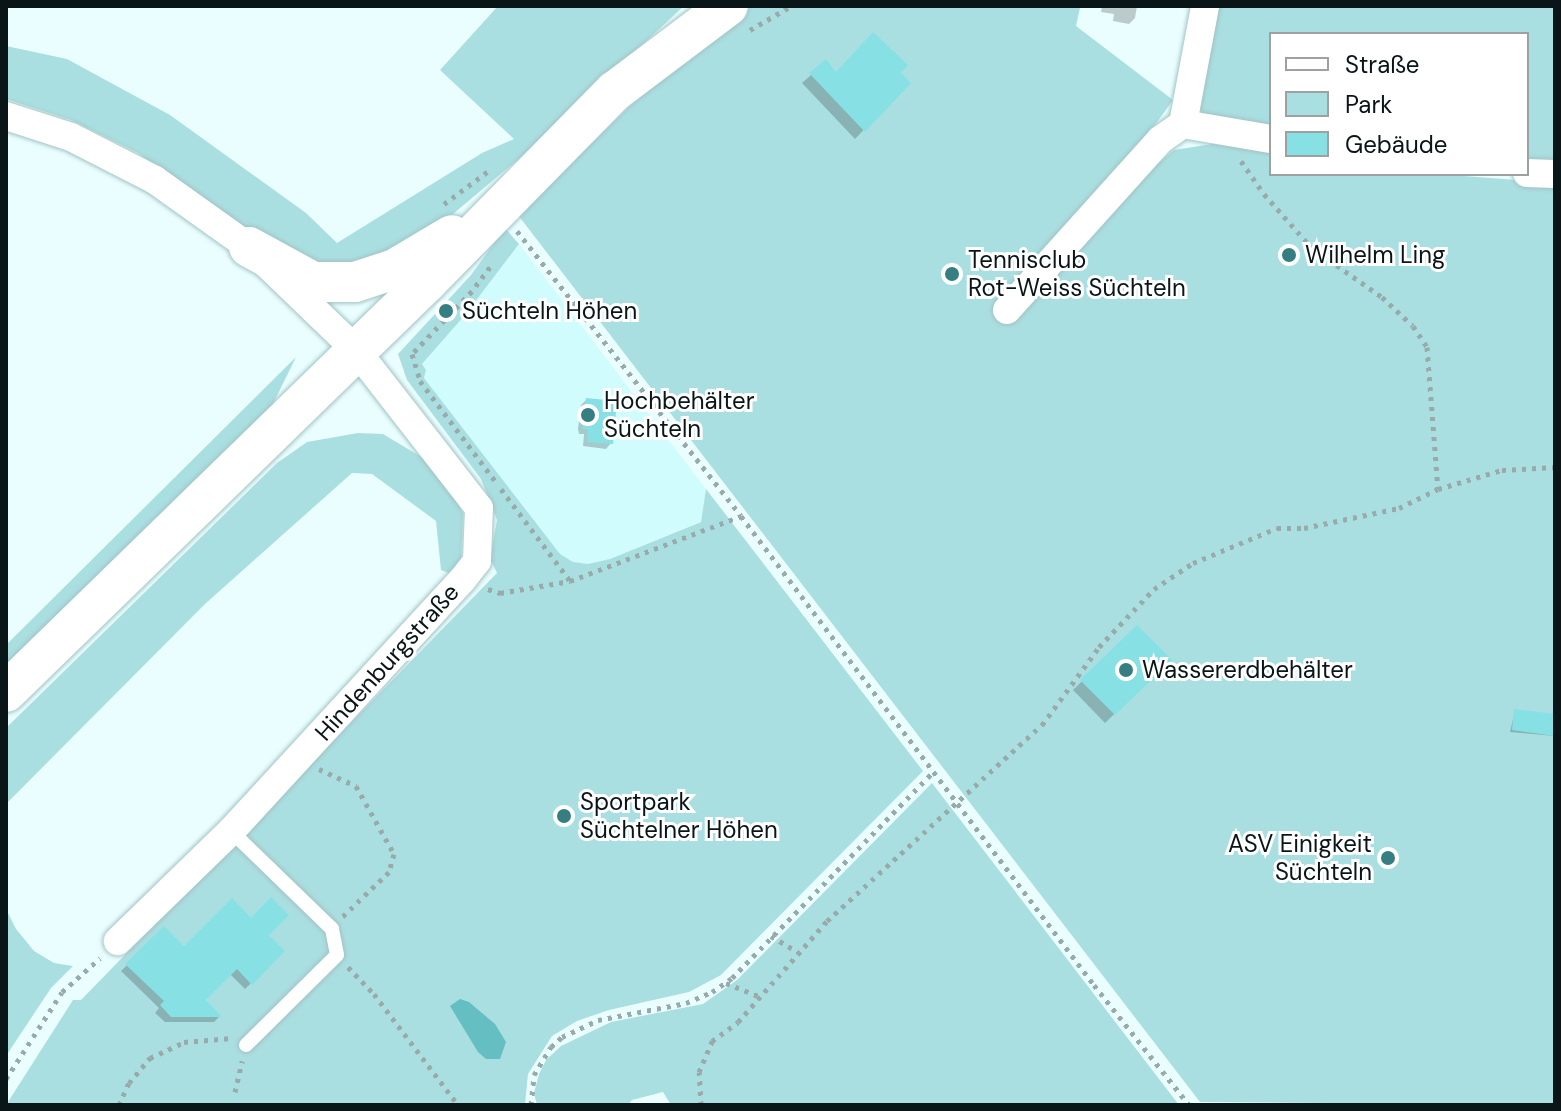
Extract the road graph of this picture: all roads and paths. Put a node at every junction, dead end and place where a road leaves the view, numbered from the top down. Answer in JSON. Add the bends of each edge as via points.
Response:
{"nodes":[{"id":1,"x":728,"y":6,"type":"edge"},
{"id":2,"x":1205,"y":6,"type":"edge"},
{"id":3,"x":6,"y":116,"type":"edge"},
{"id":4,"x":1183,"y":124,"type":"junction"},
{"id":5,"x":1269,"y":139,"type":"edge"},
{"id":6,"x":1231,"y":155,"type":"dead end"},
{"id":7,"x":1529,"y":173,"type":"edge"},
{"id":8,"x":1555,"y":174,"type":"edge"},
{"id":9,"x":513,"y":225,"type":"junction"},
{"id":10,"x":249,"y":247,"type":"junction"},
{"id":11,"x":499,"y":254,"type":"dead end"},
{"id":12,"x":1007,"y":310,"type":"dead end"},
{"id":13,"x":356,"y":350,"type":"junction"},
{"id":14,"x":1555,"y":467,"type":"edge"},
{"id":15,"x":1438,"y":489,"type":"junction"},
{"id":16,"x":741,"y":516,"type":"junction"},
{"id":17,"x":462,"y":580,"type":"junction"},
{"id":18,"x":570,"y":581,"type":"junction"},
{"id":19,"x":6,"y":692,"type":"edge"},
{"id":20,"x":303,"y":756,"type":"junction"},
{"id":21,"x":934,"y":771,"type":"junction"},
{"id":22,"x":956,"y":799,"type":"junction"},
{"id":23,"x":231,"y":831,"type":"junction"},
{"id":24,"x":332,"y":929,"type":"junction"},
{"id":25,"x":771,"y":936,"type":"junction"},
{"id":26,"x":118,"y":941,"type":"joint"},
{"id":27,"x":798,"y":952,"type":"junction"},
{"id":28,"x":337,"y":955,"type":"junction"},
{"id":29,"x":725,"y":983,"type":"junction"},
{"id":30,"x":760,"y":997,"type":"junction"},
{"id":31,"x":248,"y":1043,"type":"junction"},
{"id":32,"x":6,"y":1079,"type":"edge"},
{"id":33,"x":235,"y":1092,"type":"dead end"},
{"id":34,"x":119,"y":1105,"type":"edge"},
{"id":35,"x":458,"y":1105,"type":"edge"},
{"id":36,"x":531,"y":1105,"type":"edge"},
{"id":37,"x":701,"y":1105,"type":"edge"},
{"id":38,"x":1189,"y":1105,"type":"edge"}],
"edges":[{"from":1,"to":9,"type":"main road","via":[[615,91]]},
{"from":2,"to":4,"type":"street"},
{"from":3,"to":10,"type":"street","name":"Hindenburgstraße","via":[[71,137],[155,180]]},
{"from":4,"to":5,"type":"street"},
{"from":4,"to":12,"type":"street","via":[[1160,140]]},
{"from":6,"to":15,"type":"path","via":[[1312,248],[1382,297],[1427,347]]},
{"from":7,"to":8,"type":"street"},
{"from":9,"to":10,"type":"main road","via":[[355,282],[313,282]]},
{"from":9,"to":13,"type":"main road"},
{"from":9,"to":16,"type":"path"},
{"from":10,"to":13,"type":"street","name":"Hindenburgstraße"},
{"from":11,"to":18,"type":"path","via":[[412,354],[420,381]]},
{"from":13,"to":17,"type":"street","name":"Hindenburgstraße","via":[[479,508],[477,561]]},
{"from":13,"to":19,"type":"main road"},
{"from":14,"to":15,"type":"path","via":[[1502,470]]},
{"from":15,"to":22,"type":"path","via":[[1399,508],[1304,528],[1277,528],[1193,563],[1154,589],[1123,619],[1042,725]]},
{"from":16,"to":18,"type":"path"},
{"from":16,"to":21,"type":"path"},
{"from":17,"to":18,"type":"path","via":[[500,593]]},
{"from":17,"to":20,"type":"street","name":"Hindenburgstraße"},
{"from":20,"to":23,"type":"street","name":"Hindenburgstraße"},
{"from":20,"to":24,"type":"path","via":[[356,786],[394,854],[389,872]]},
{"from":21,"to":22,"type":"path"},
{"from":21,"to":25,"type":"path"},
{"from":22,"to":27,"type":"path"},
{"from":22,"to":38,"type":"path"},
{"from":23,"to":24,"type":"lane"},
{"from":23,"to":26,"type":"street","name":"Hindenburgstraße"},
{"from":24,"to":28,"type":"lane"},
{"from":25,"to":27,"type":"path"},
{"from":25,"to":29,"type":"path"},
{"from":26,"to":32,"type":"path","via":[[62,992]]},
{"from":27,"to":30,"type":"path"},
{"from":28,"to":31,"type":"lane"},
{"from":28,"to":35,"type":"path","via":[[374,994]]},
{"from":29,"to":30,"type":"path"},
{"from":29,"to":36,"type":"path","via":[[695,1001],[574,1029],[542,1060],[534,1075]]},
{"from":30,"to":37,"type":"path","via":[[712,1041],[699,1072]]},
{"from":31,"to":33,"type":"path"},
{"from":31,"to":34,"type":"path","via":[[239,1037],[184,1042],[150,1058]]}]}
